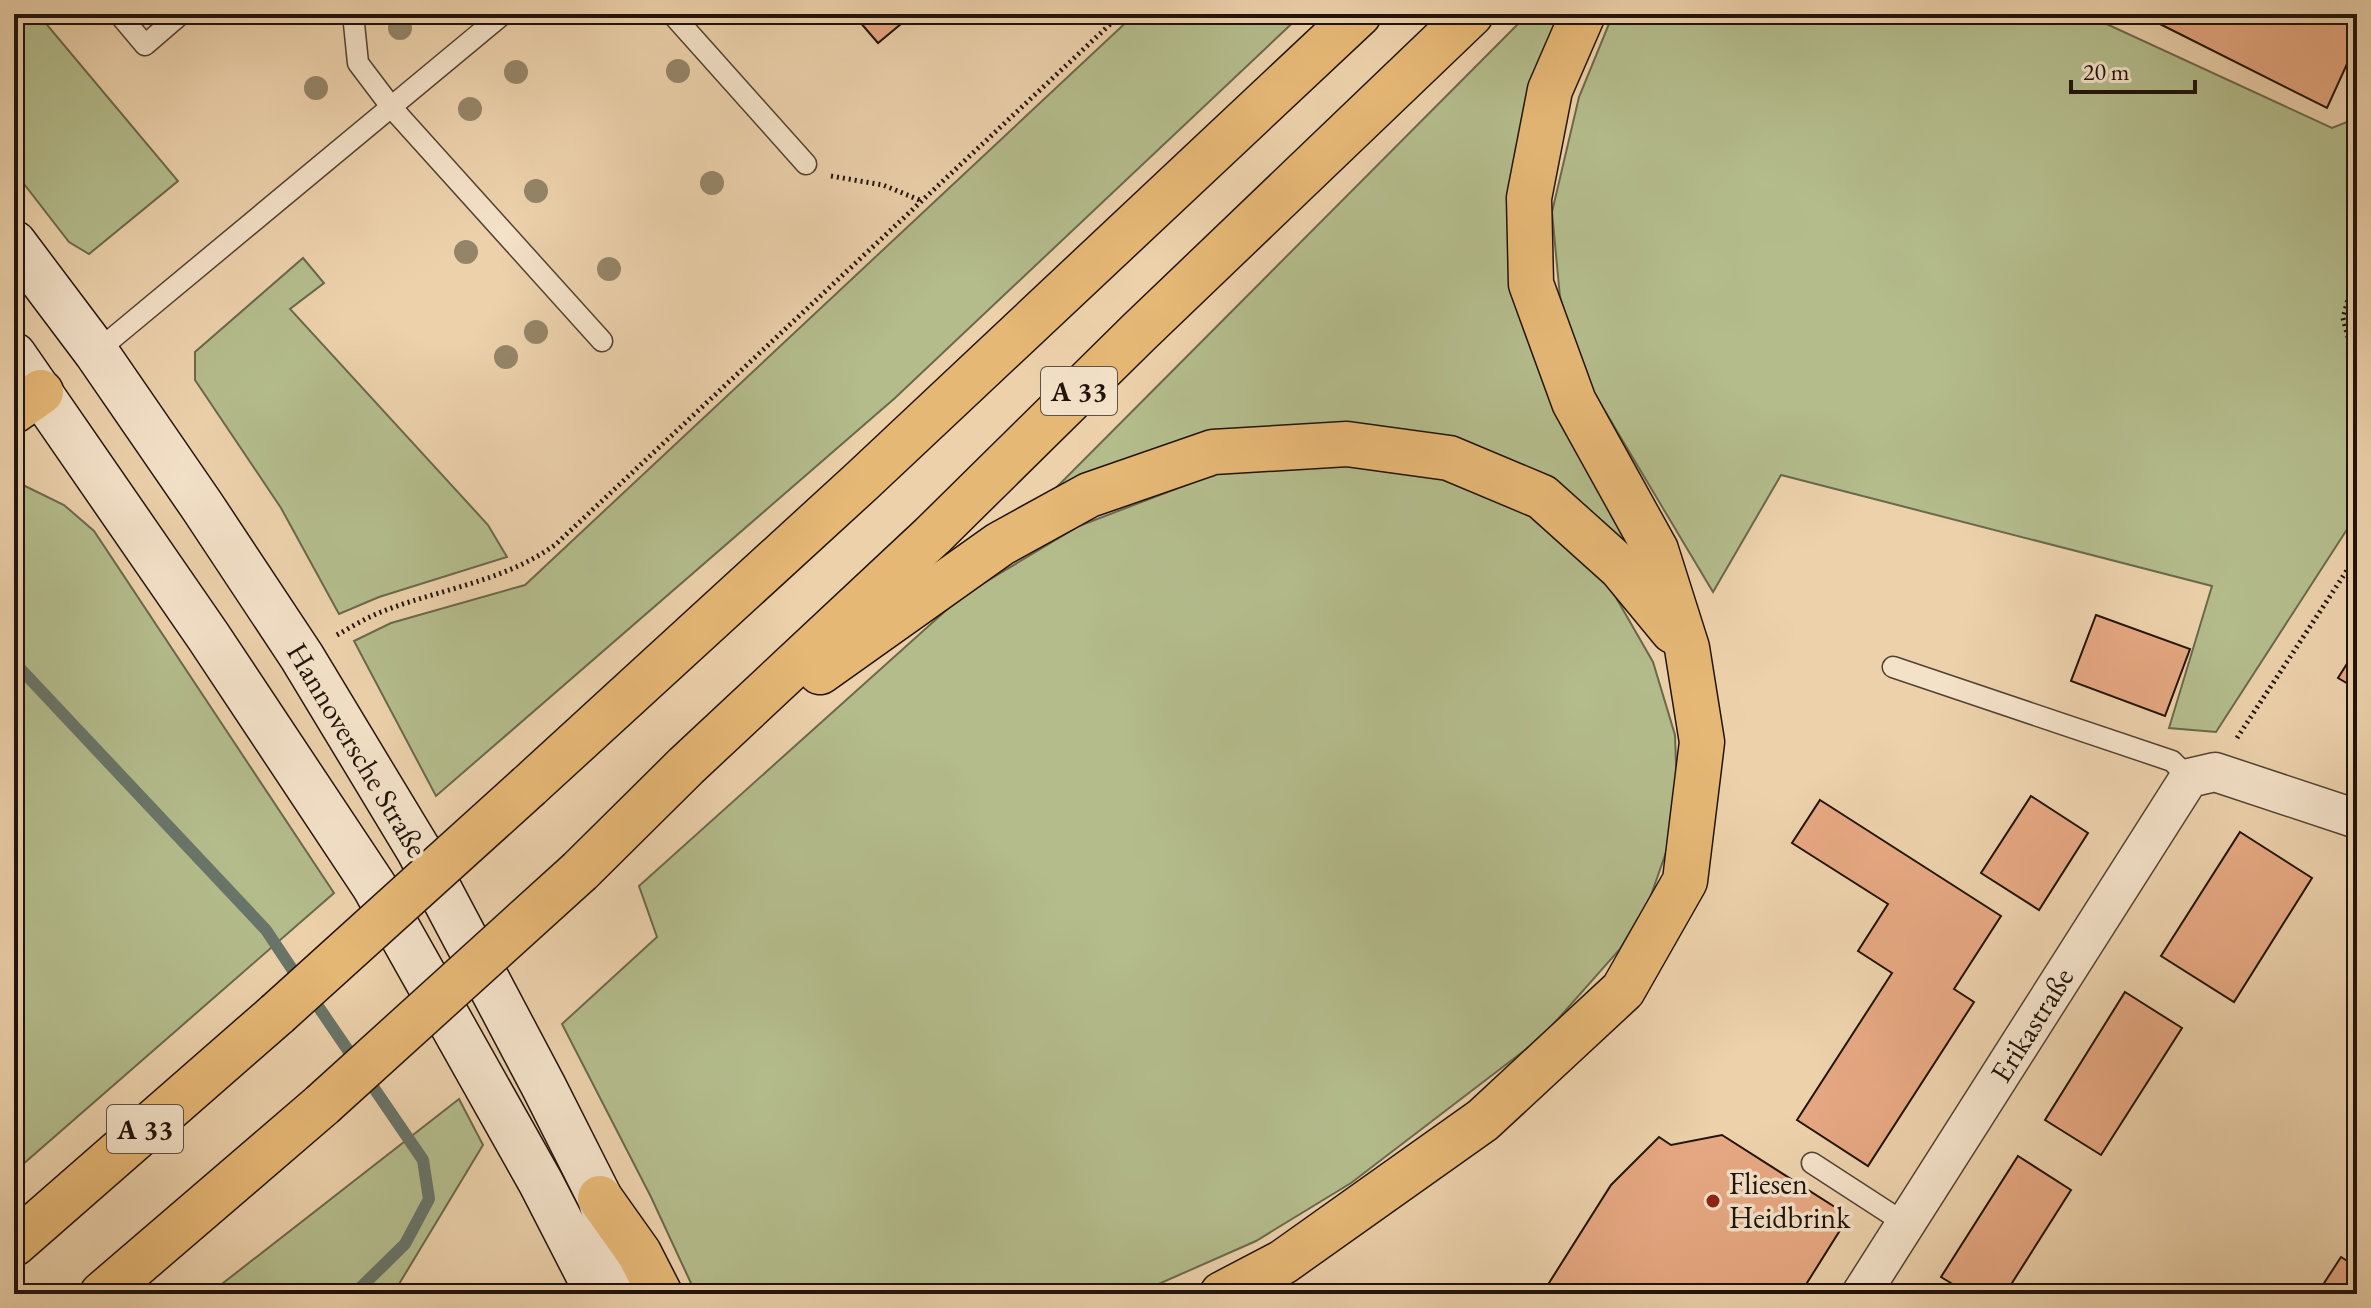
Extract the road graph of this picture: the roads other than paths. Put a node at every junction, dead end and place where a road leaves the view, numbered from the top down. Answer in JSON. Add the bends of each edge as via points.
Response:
{"nodes":[{"id":1,"x":119,"y":14,"type":"edge"},
{"id":2,"x":181,"y":14,"type":"edge"},
{"id":3,"x":353,"y":14,"type":"edge"},
{"id":4,"x":503,"y":14,"type":"edge"},
{"id":5,"x":672,"y":14,"type":"edge"},
{"id":6,"x":1359,"y":14,"type":"edge"},
{"id":7,"x":1471,"y":14,"type":"edge"},
{"id":8,"x":1583,"y":14,"type":"edge"},
{"id":9,"x":392,"y":108,"type":"junction"},
{"id":10,"x":806,"y":164,"type":"road end"},
{"id":11,"x":14,"y":243,"type":"edge"},
{"id":12,"x":602,"y":341,"type":"dead end"},
{"id":13,"x":96,"y":352,"type":"junction"},
{"id":14,"x":14,"y":355,"type":"edge"},
{"id":15,"x":27,"y":401,"type":"edge"},
{"id":16,"x":1687,"y":648,"type":"junction"},
{"id":17,"x":1893,"y":667,"type":"dead end"},
{"id":18,"x":686,"y":766,"type":"junction"},
{"id":19,"x":2202,"y":775,"type":"junction"},
{"id":20,"x":2357,"y":819,"type":"edge"},
{"id":21,"x":1812,"y":1163,"type":"dead end"},
{"id":22,"x":600,"y":1198,"type":"junction"},
{"id":23,"x":1906,"y":1224,"type":"junction"},
{"id":24,"x":14,"y":1244,"type":"edge"},
{"id":25,"x":102,"y":1294,"type":"edge"},
{"id":26,"x":598,"y":1294,"type":"edge"},
{"id":27,"x":634,"y":1294,"type":"edge"},
{"id":28,"x":660,"y":1294,"type":"edge"},
{"id":29,"x":1222,"y":1294,"type":"edge"},
{"id":30,"x":1861,"y":1294,"type":"edge"}],
"edges":[{"from":1,"to":2,"type":"lane","via":[[145,45]]},
{"from":3,"to":9,"type":"lane","via":[[358,63]]},
{"from":4,"to":9,"type":"lane"},
{"from":5,"to":10,"type":"lane"},
{"from":6,"to":24,"type":"highway","number":"A 33","bridge":true,"via":[[529,786]]},
{"from":7,"to":18,"type":"highway","number":"A 33","via":[[932,536]]},
{"from":8,"to":16,"type":"highway","via":[[1550,90],[1532,182],[1531,284],[1574,402],[1656,550]]},
{"from":9,"to":12,"type":"lane"},
{"from":9,"to":13,"type":"lane"},
{"from":11,"to":13,"type":"main road","name":"Hannoversche Straße"},
{"from":13,"to":15,"type":"main road"},
{"from":13,"to":22,"type":"main road","name":"Hannoversche Straße","via":[[302,657],[418,849]]},
{"from":14,"to":15,"type":"main road","name":"Hannoversche Straße"},
{"from":15,"to":26,"type":"main road","name":"Hannoversche Straße","via":[[208,636],[374,886]]},
{"from":16,"to":18,"type":"highway","via":[[1621,568],[1542,497],[1449,458],[1347,444],[1213,452],[1089,495],[1000,544]]},
{"from":16,"to":29,"type":"highway","via":[[1702,742],[1685,881],[1623,990],[1483,1120],[1283,1262]]},
{"from":17,"to":19,"type":"lane"},
{"from":18,"to":25,"type":"highway","number":"A 33","bridge":true,"via":[[580,871],[322,1105]]},
{"from":19,"to":20,"type":"street"},
{"from":19,"to":23,"type":"street","name":"Erikastraße"},
{"from":21,"to":23,"type":"lane"},
{"from":22,"to":27,"type":"main road","name":"Hannoversche Straße"},
{"from":22,"to":28,"type":"highway"},
{"from":23,"to":30,"type":"street","name":"Erikastraße"}]}
